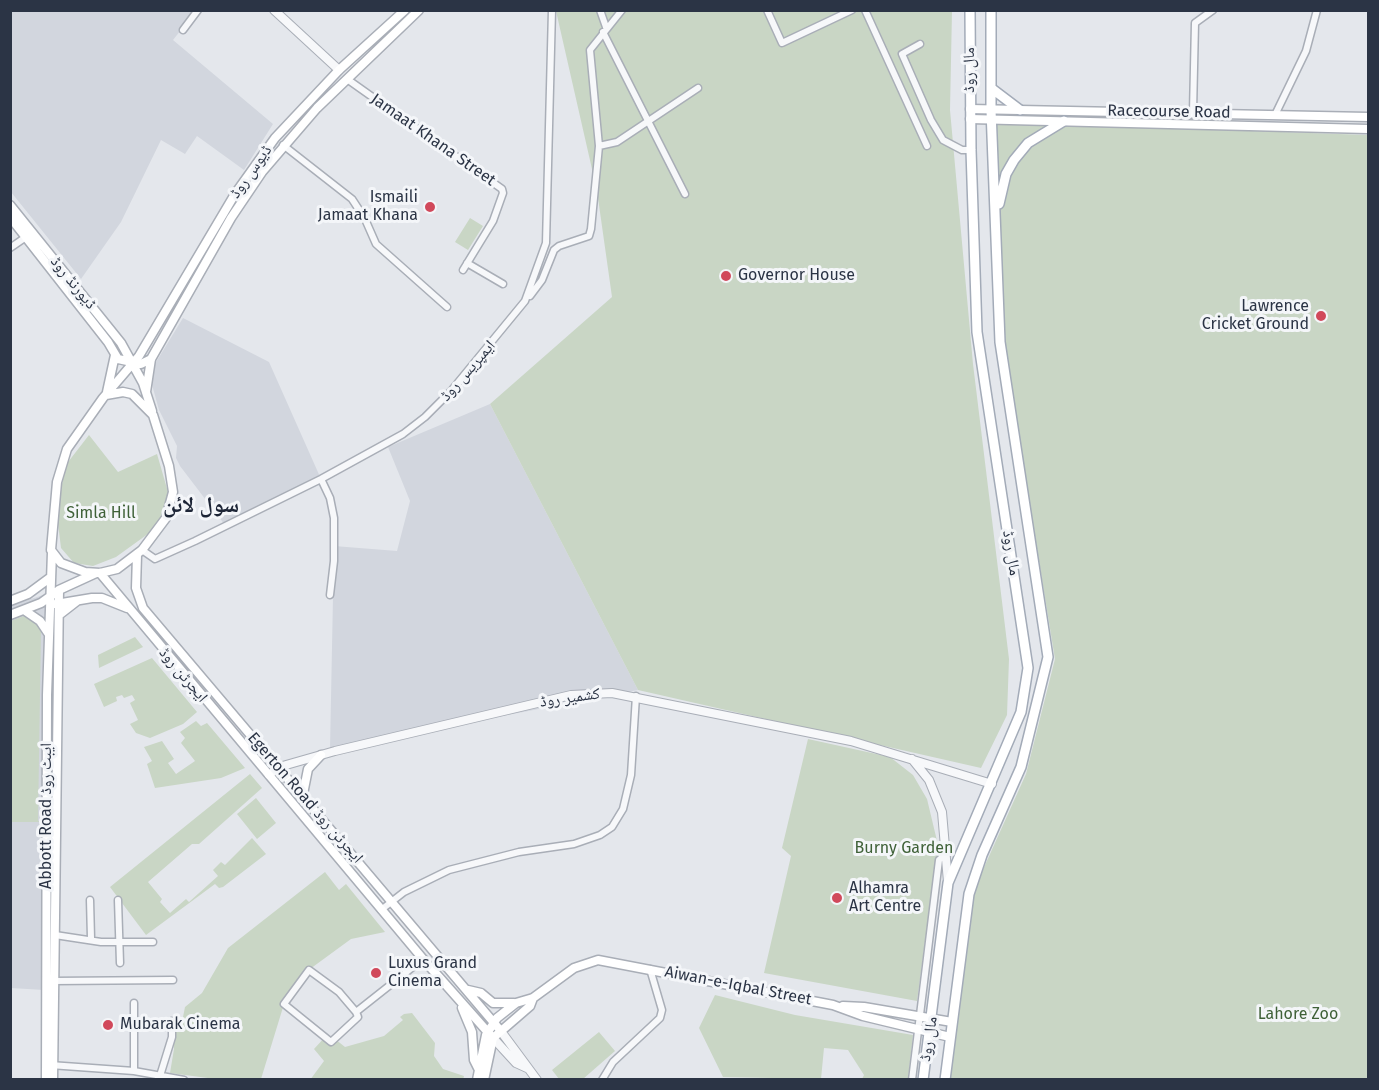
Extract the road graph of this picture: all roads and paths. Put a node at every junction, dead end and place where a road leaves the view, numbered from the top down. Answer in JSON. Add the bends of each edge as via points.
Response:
{"nodes":[{"id":1,"x":198,"y":10,"type":"edge"},
{"id":2,"x":274,"y":10,"type":"edge"},
{"id":3,"x":405,"y":10,"type":"edge"},
{"id":4,"x":419,"y":10,"type":"edge"},
{"id":5,"x":552,"y":10,"type":"edge"},
{"id":6,"x":600,"y":10,"type":"edge"},
{"id":7,"x":622,"y":10,"type":"edge"},
{"id":8,"x":767,"y":10,"type":"edge"},
{"id":9,"x":852,"y":10,"type":"edge"},
{"id":10,"x":866,"y":10,"type":"edge"},
{"id":11,"x":970,"y":10,"type":"edge"},
{"id":12,"x":991,"y":10,"type":"edge"},
{"id":13,"x":1213,"y":10,"type":"edge"},
{"id":14,"x":1317,"y":10,"type":"edge"},
{"id":15,"x":605,"y":29,"type":"junction"},
{"id":16,"x":183,"y":30,"type":"dead end"},
{"id":17,"x":920,"y":44,"type":"dead end"},
{"id":18,"x":339,"y":70,"type":"junction"},
{"id":19,"x":347,"y":79,"type":"junction"},
{"id":20,"x":698,"y":88,"type":"dead end"},
{"id":21,"x":991,"y":88,"type":"junction"},
{"id":22,"x":1020,"y":110,"type":"junction"},
{"id":23,"x":1193,"y":112,"type":"junction"},
{"id":24,"x":970,"y":114,"type":"junction"},
{"id":25,"x":991,"y":114,"type":"junction"},
{"id":26,"x":1275,"y":115,"type":"junction"},
{"id":27,"x":1368,"y":117,"type":"edge"},
{"id":28,"x":1064,"y":121,"type":"junction"},
{"id":29,"x":648,"y":122,"type":"junction"},
{"id":30,"x":1368,"y":129,"type":"edge"},
{"id":31,"x":283,"y":145,"type":"junction"},
{"id":32,"x":599,"y":146,"type":"junction"},
{"id":33,"x":927,"y":146,"type":"dead end"},
{"id":34,"x":971,"y":150,"type":"junction"},
{"id":35,"x":685,"y":194,"type":"dead end"},
{"id":36,"x":10,"y":206,"type":"edge"},
{"id":37,"x":996,"y":213,"type":"junction"},
{"id":38,"x":10,"y":217,"type":"edge"},
{"id":39,"x":27,"y":237,"type":"junction"},
{"id":40,"x":10,"y":248,"type":"edge"},
{"id":41,"x":467,"y":263,"type":"junction"},
{"id":42,"x":463,"y":270,"type":"dead end"},
{"id":43,"x":503,"y":284,"type":"dead end"},
{"id":44,"x":525,"y":301,"type":"junction"},
{"id":45,"x":447,"y":307,"type":"dead end"},
{"id":46,"x":115,"y":355,"type":"junction"},
{"id":47,"x":151,"y":359,"type":"junction"},
{"id":48,"x":133,"y":363,"type":"junction"},
{"id":49,"x":146,"y":392,"type":"junction"},
{"id":50,"x":106,"y":395,"type":"junction"},
{"id":51,"x":153,"y":415,"type":"junction"},
{"id":52,"x":321,"y":479,"type":"junction"},
{"id":53,"x":52,"y":552,"type":"junction"},
{"id":54,"x":140,"y":552,"type":"junction"},
{"id":55,"x":98,"y":573,"type":"junction"},
{"id":56,"x":51,"y":577,"type":"junction"},
{"id":57,"x":59,"y":590,"type":"junction"},
{"id":58,"x":330,"y":595,"type":"dead end"},
{"id":59,"x":11,"y":600,"type":"edge"},
{"id":60,"x":47,"y":602,"type":"junction"},
{"id":61,"x":77,"y":602,"type":"junction"},
{"id":62,"x":59,"y":603,"type":"junction"},
{"id":63,"x":127,"y":608,"type":"junction"},
{"id":64,"x":24,"y":610,"type":"junction"},
{"id":65,"x":10,"y":615,"type":"edge"},
{"id":66,"x":59,"y":615,"type":"junction"},
{"id":67,"x":48,"y":633,"type":"junction"},
{"id":68,"x":636,"y":696,"type":"junction"},
{"id":69,"x":321,"y":755,"type":"junction"},
{"id":70,"x":911,"y":758,"type":"junction"},
{"id":71,"x":279,"y":767,"type":"junction"},
{"id":72,"x":269,"y":775,"type":"junction"},
{"id":73,"x":992,"y":784,"type":"junction"},
{"id":74,"x":303,"y":794,"type":"junction"},
{"id":75,"x":51,"y":824,"type":"junction"},
{"id":76,"x":946,"y":854,"type":"junction"},
{"id":77,"x":948,"y":883,"type":"junction"},
{"id":78,"x":90,"y":900,"type":"dead end"},
{"id":79,"x":118,"y":900,"type":"dead end"},
{"id":80,"x":392,"y":901,"type":"junction"},
{"id":81,"x":51,"y":902,"type":"junction"},
{"id":82,"x":381,"y":910,"type":"junction"},
{"id":83,"x":55,"y":935,"type":"junction"},
{"id":84,"x":91,"y":938,"type":"junction"},
{"id":85,"x":119,"y":942,"type":"junction"},
{"id":86,"x":153,"y":942,"type":"dead end"},
{"id":87,"x":423,"y":959,"type":"junction"},
{"id":88,"x":120,"y":963,"type":"dead end"},
{"id":89,"x":650,"y":969,"type":"junction"},
{"id":90,"x":173,"y":980,"type":"dead end"},
{"id":91,"x":54,"y":981,"type":"junction"},
{"id":92,"x":468,"y":990,"type":"junction"},
{"id":93,"x":533,"y":998,"type":"junction"},
{"id":94,"x":459,"y":1001,"type":"junction"},
{"id":95,"x":134,"y":1003,"type":"dead end"},
{"id":96,"x":516,"y":1003,"type":"junction"},
{"id":97,"x":833,"y":1005,"type":"junction"},
{"id":98,"x":356,"y":1012,"type":"junction"},
{"id":99,"x":920,"y":1015,"type":"junction"},
{"id":100,"x":933,"y":1018,"type":"junction"},
{"id":101,"x":172,"y":1021,"type":"dead end"},
{"id":102,"x":494,"y":1022,"type":"junction"},
{"id":103,"x":952,"y":1022,"type":"junction"},
{"id":104,"x":917,"y":1029,"type":"junction"},
{"id":105,"x":500,"y":1030,"type":"junction"},
{"id":106,"x":930,"y":1032,"type":"junction"},
{"id":107,"x":490,"y":1035,"type":"junction"},
{"id":108,"x":950,"y":1037,"type":"junction"},
{"id":109,"x":50,"y":1065,"type":"junction"},
{"id":110,"x":527,"y":1068,"type":"junction"},
{"id":111,"x":134,"y":1071,"type":"junction"},
{"id":112,"x":478,"y":1075,"type":"edge"},
{"id":113,"x":159,"y":1078,"type":"edge"},
{"id":114,"x":46,"y":1080,"type":"edge"},
{"id":115,"x":53,"y":1080,"type":"edge"},
{"id":116,"x":184,"y":1080,"type":"edge"},
{"id":117,"x":484,"y":1080,"type":"edge"},
{"id":118,"x":537,"y":1080,"type":"edge"},
{"id":119,"x":602,"y":1080,"type":"edge"},
{"id":120,"x":912,"y":1080,"type":"edge"},
{"id":121,"x":923,"y":1080,"type":"edge"},
{"id":122,"x":945,"y":1080,"type":"edge"}],
"edges":[{"from":1,"to":16,"type":"street"},
{"from":2,"to":18,"type":"street"},
{"from":3,"to":18,"type":"main road","name":"ڈیوس روڈ"},
{"from":4,"to":19,"type":"main road","name":"ڈیوس روڈ"},
{"from":5,"to":44,"type":"street","name":"ایمپریس روڈ","via":[[546,243]]},
{"from":6,"to":15,"type":"street"},
{"from":7,"to":15,"type":"street"},
{"from":8,"to":9,"type":"street","via":[[782,43]]},
{"from":10,"to":33,"type":"street"},
{"from":11,"to":24,"type":"main road","name":"مال روڈ"},
{"from":12,"to":21,"type":"main road","name":"مال روڈ"},
{"from":13,"to":23,"type":"street","via":[[1194,23]]},
{"from":14,"to":26,"type":"street","via":[[1306,51]]},
{"from":15,"to":29,"type":"street"},
{"from":15,"to":32,"type":"street","via":[[590,50]]},
{"from":17,"to":34,"type":"street","via":[[902,54],[931,120],[943,140]]},
{"from":18,"to":48,"type":"main road","name":"ڈیوس روڈ","via":[[275,138],[242,183]]},
{"from":19,"to":31,"type":"main road","name":"ڈیوس روڈ"},
{"from":19,"to":41,"type":"street","name":"Jamaat Khana Street","via":[[502,189],[493,221]]},
{"from":20,"to":29,"type":"street"},
{"from":21,"to":22,"type":"main road"},
{"from":21,"to":25,"type":"main road","name":"مال روڈ"},
{"from":22,"to":23,"type":"main road","name":"Racecourse Road"},
{"from":22,"to":25,"type":"main road","name":"Racecourse Road"},
{"from":23,"to":26,"type":"main road","name":"Racecourse Road"},
{"from":24,"to":25,"type":"main road","name":"Racecourse Road"},
{"from":24,"to":34,"type":"main road","name":"مال روڈ"},
{"from":25,"to":28,"type":"main road","name":"Racecourse Road"},
{"from":25,"to":37,"type":"main road","name":"مال روڈ"},
{"from":26,"to":27,"type":"main road","name":"Racecourse Road"},
{"from":28,"to":30,"type":"main road","name":"Racecourse Road"},
{"from":28,"to":37,"type":"main road","via":[[1029,143],[1014,160],[1006,174]]},
{"from":29,"to":32,"type":"street","via":[[616,142]]},
{"from":29,"to":35,"type":"street"},
{"from":31,"to":45,"type":"street","via":[[352,199],[376,244]]},
{"from":31,"to":47,"type":"main road","name":"ڈیوس روڈ","via":[[231,218]]},
{"from":32,"to":44,"type":"street","via":[[588,236],[554,250],[542,280]]},
{"from":34,"to":73,"type":"main road","name":"مال روڈ","via":[[977,332],[1028,668],[1021,712]]},
{"from":36,"to":48,"type":"main road","name":"ڈیورنڈ روڈ"},
{"from":37,"to":103,"type":"main road","name":"مال روڈ","via":[[1000,342],[1048,657],[1021,767],[969,894]]},
{"from":38,"to":39,"type":"main road","name":"ڈیورنڈ روڈ"},
{"from":39,"to":40,"type":"street"},
{"from":39,"to":46,"type":"main road","name":"ڈیورنڈ روڈ"},
{"from":41,"to":42,"type":"street","name":"Jamaat Khana Street"},
{"from":41,"to":43,"type":"street"},
{"from":44,"to":52,"type":"street","name":"ایمپریس روڈ","via":[[475,365],[425,417],[385,446]]},
{"from":46,"to":48,"type":"main road","via":[[121,361]]},
{"from":46,"to":50,"type":"main road"},
{"from":47,"to":48,"type":"main road","via":[[143,364]]},
{"from":47,"to":49,"type":"main road","name":"ڈیوس روڈ"},
{"from":48,"to":49,"type":"main road","name":"ڈیورنڈ روڈ"},
{"from":48,"to":50,"type":"main road","name":"ڈیوس روڈ"},
{"from":49,"to":51,"type":"main road","name":"ڈیورنڈ روڈ"},
{"from":50,"to":51,"type":"main road","via":[[132,394]]},
{"from":50,"to":53,"type":"main road","via":[[60,465],[52,517]]},
{"from":51,"to":54,"type":"main road","via":[[173,492],[166,518]]},
{"from":52,"to":54,"type":"street","name":"ایمپریس روڈ","via":[[155,558]]},
{"from":52,"to":58,"type":"street","via":[[334,518]]},
{"from":53,"to":55,"type":"main road","via":[[66,566]]},
{"from":53,"to":56,"type":"main road","name":"Abbott Road ایبٹ روڈ"},
{"from":54,"to":55,"type":"main road","via":[[117,568]]},
{"from":54,"to":71,"type":"main road","name":"Egerton Road ایجرٹن روڈ","via":[[136,588],[143,608]]},
{"from":55,"to":57,"type":"main road"},
{"from":55,"to":63,"type":"main road","name":"ایجرٹن روڈ"},
{"from":56,"to":59,"type":"main road","via":[[28,594]]},
{"from":56,"to":60,"type":"main road","name":"Abbott Road ایبٹ روڈ"},
{"from":57,"to":60,"type":"main road"},
{"from":57,"to":62,"type":"main road","name":"Abbott Road ایبٹ روڈ"},
{"from":60,"to":62,"type":"main road"},
{"from":60,"to":64,"type":"main road"},
{"from":60,"to":67,"type":"main road","name":"Abbott Road ایبٹ روڈ"},
{"from":61,"to":62,"type":"main road"},
{"from":61,"to":63,"type":"main road","via":[[102,598]]},
{"from":61,"to":66,"type":"main road"},
{"from":62,"to":66,"type":"main road","name":"Abbott Road ایبٹ روڈ"},
{"from":63,"to":72,"type":"main road","name":"ایجرٹن روڈ"},
{"from":64,"to":65,"type":"main road"},
{"from":64,"to":67,"type":"main road","via":[[40,621]]},
{"from":66,"to":75,"type":"main road","name":"Abbott Road ایبٹ روڈ"},
{"from":67,"to":75,"type":"main road","name":"Abbott Road ایبٹ روڈ"},
{"from":68,"to":69,"type":"street","name":"کشمیر روڈ","via":[[571,696]]},
{"from":68,"to":70,"type":"street","name":"کشمیر روڈ","via":[[851,741]]},
{"from":68,"to":80,"type":"street","via":[[631,775],[623,809],[612,826],[600,836],[574,844],[519,852],[449,870]]},
{"from":69,"to":71,"type":"street","name":"کشمیر روڈ"},
{"from":69,"to":74,"type":"main road","via":[[308,769]]},
{"from":70,"to":73,"type":"street","name":"کشمیر روڈ"},
{"from":70,"to":76,"type":"street","via":[[929,780],[938,800]]},
{"from":71,"to":72,"type":"street","name":"کشمیر روڈ"},
{"from":71,"to":74,"type":"main road","name":"Egerton Road ایجرٹن روڈ"},
{"from":72,"to":82,"type":"main road","name":"Egerton Road ایجرٹن روڈ"},
{"from":73,"to":77,"type":"main road","name":"مال روڈ"},
{"from":74,"to":80,"type":"main road","name":"Egerton Road ایجرٹن روڈ"},
{"from":75,"to":81,"type":"main road","name":"Abbott Road ایبٹ روڈ"},
{"from":76,"to":77,"type":"street"},
{"from":76,"to":99,"type":"street","via":[[939,860]]},
{"from":77,"to":100,"type":"main road","name":"مال روڈ"},
{"from":78,"to":84,"type":"street"},
{"from":79,"to":85,"type":"street"},
{"from":80,"to":82,"type":"street"},
{"from":80,"to":92,"type":"main road","name":"Egerton Road ایجرٹن روڈ"},
{"from":81,"to":83,"type":"main road","name":"Abbott Road ایبٹ روڈ"},
{"from":81,"to":109,"type":"main road","name":"Abbott Road ایبٹ روڈ"},
{"from":82,"to":87,"type":"main road","name":"Egerton Road ایجرٹن روڈ"},
{"from":83,"to":84,"type":"street"},
{"from":83,"to":91,"type":"main road","name":"Abbott Road ایبٹ روڈ"},
{"from":84,"to":85,"type":"street"},
{"from":85,"to":86,"type":"street"},
{"from":85,"to":88,"type":"street"},
{"from":87,"to":94,"type":"main road","name":"Egerton Road ایجرٹن روڈ"},
{"from":87,"to":98,"type":"street"},
{"from":89,"to":93,"type":"main road","name":"Aiwan-e-Iqbal Street","via":[[606,960],[587,963]]},
{"from":89,"to":97,"type":"main road","name":"Aiwan-e-Iqbal Street"},
{"from":89,"to":119,"type":"street","via":[[662,1010],[660,1018],[613,1062]]},
{"from":90,"to":91,"type":"street"},
{"from":91,"to":109,"type":"main road","name":"Abbott Road ایبٹ روڈ"},
{"from":92,"to":96,"type":"main road","via":[[481,993],[493,1003]]},
{"from":92,"to":102,"type":"main road","name":"Egerton Road ایجرٹن روڈ"},
{"from":93,"to":96,"type":"main road","name":"Aiwan-e-Iqbal Street"},
{"from":93,"to":105,"type":"main road","name":"Aiwan-e-Iqbal Street","via":[[530,1006]]},
{"from":94,"to":107,"type":"main road","name":"Egerton Road ایجرٹن روڈ"},
{"from":94,"to":112,"type":"main road","via":[[472,1032]]},
{"from":95,"to":111,"type":"street"},
{"from":96,"to":102,"type":"main road","name":"Aiwan-e-Iqbal Street"},
{"from":97,"to":99,"type":"main road"},
{"from":97,"to":104,"type":"main road","name":"Aiwan-e-Iqbal Street"},
{"from":98,"to":98,"type":"street","via":[[358,1017],[331,1042],[284,1004],[309,970],[339,992]]},
{"from":99,"to":100,"type":"main road"},
{"from":99,"to":104,"type":"street"},
{"from":100,"to":103,"type":"main road"},
{"from":100,"to":106,"type":"main road","name":"مال روڈ"},
{"from":101,"to":113,"type":"street","via":[[172,1037]]},
{"from":102,"to":105,"type":"main road","name":"Egerton Road ایجرٹن روڈ"},
{"from":102,"to":107,"type":"main road","name":"Aiwan-e-Iqbal Street"},
{"from":103,"to":108,"type":"main road","name":"مال روڈ"},
{"from":104,"to":106,"type":"main road","name":"Aiwan-e-Iqbal Street"},
{"from":104,"to":120,"type":"street"},
{"from":105,"to":107,"type":"main road","name":"Aiwan-e-Iqbal Street"},
{"from":105,"to":110,"type":"street"},
{"from":106,"to":108,"type":"main road","name":"Aiwan-e-Iqbal Street"},
{"from":106,"to":121,"type":"main road","name":"مال روڈ"},
{"from":107,"to":110,"type":"street","via":[[516,1063]]},
{"from":107,"to":112,"type":"main road"},
{"from":107,"to":117,"type":"main road"},
{"from":108,"to":122,"type":"main road","name":"مال روڈ"},
{"from":109,"to":111,"type":"street"},
{"from":109,"to":114,"type":"main road","name":"Abbott Road ایبٹ روڈ"},
{"from":109,"to":115,"type":"main road","name":"Abbott Road ایبٹ روڈ"},
{"from":110,"to":118,"type":"street"},
{"from":111,"to":113,"type":"street"},
{"from":113,"to":116,"type":"street"}]}
